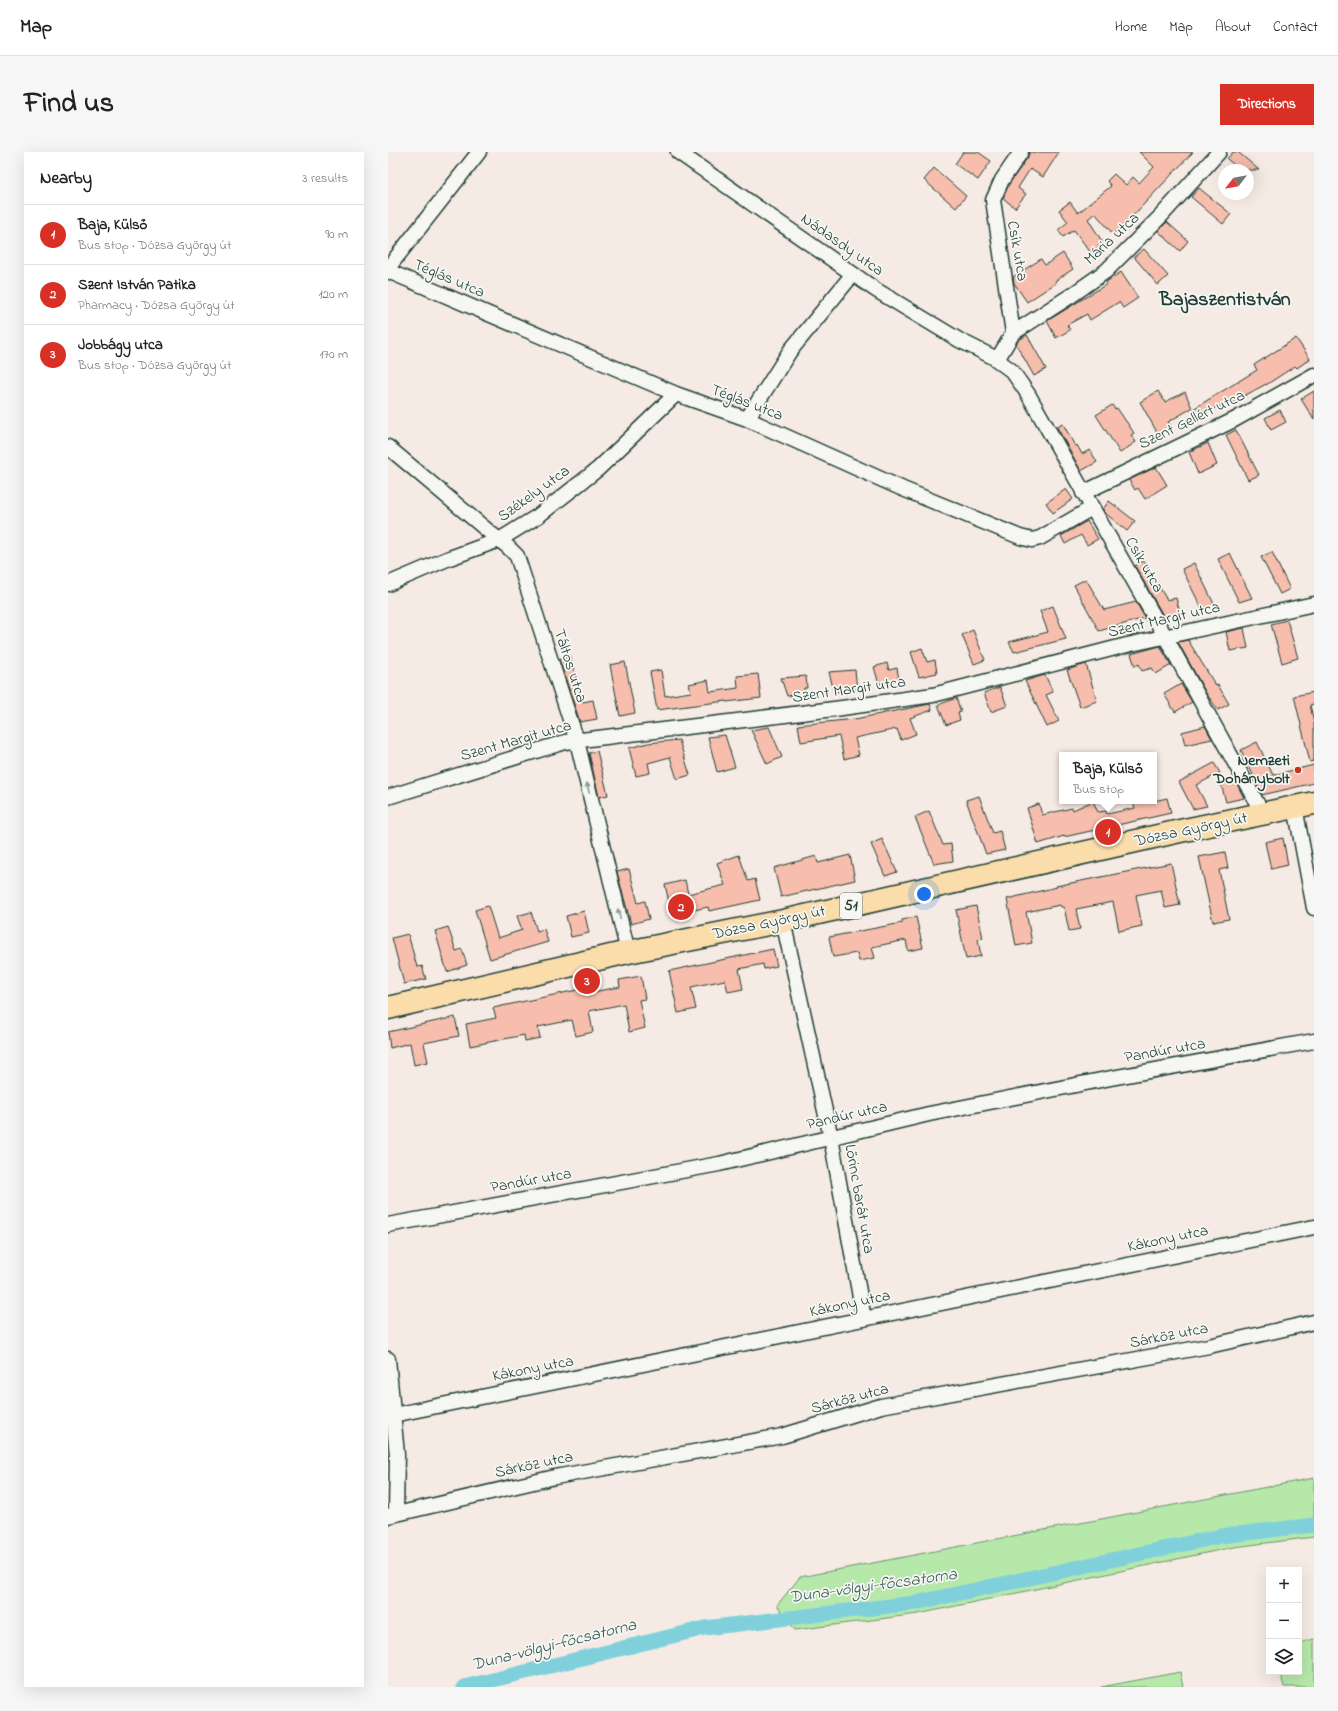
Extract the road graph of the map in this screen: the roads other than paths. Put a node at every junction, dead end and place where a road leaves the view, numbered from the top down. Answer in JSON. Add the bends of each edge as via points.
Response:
{"nodes":[{"id":1,"x":479,"y":152,"type":"edge"},
{"id":2,"x":678,"y":152,"type":"edge"},
{"id":3,"x":1021,"y":152,"type":"edge"},
{"id":4,"x":1219,"y":152,"type":"edge"},
{"id":5,"x":388,"y":269,"type":"edge"},
{"id":6,"x":853,"y":274,"type":"junction"},
{"id":7,"x":1013,"y":332,"type":"junction"},
{"id":8,"x":995,"y":358,"type":"junction"},
{"id":9,"x":1314,"y":375,"type":"edge"},
{"id":10,"x":676,"y":394,"type":"junction"},
{"id":11,"x":747,"y":418,"type":"junction"},
{"id":12,"x":388,"y":447,"type":"edge"},
{"id":13,"x":1083,"y":493,"type":"junction"},
{"id":14,"x":1092,"y":508,"type":"junction"},
{"id":15,"x":499,"y":540,"type":"junction"},
{"id":16,"x":388,"y":584,"type":"edge"},
{"id":17,"x":1314,"y":604,"type":"edge"},
{"id":18,"x":1165,"y":636,"type":"junction"},
{"id":19,"x":577,"y":741,"type":"junction"},
{"id":20,"x":388,"y":797,"type":"edge"},
{"id":21,"x":1304,"y":805,"type":"edge"},
{"id":22,"x":1262,"y":814,"type":"junction"},
{"id":23,"x":1314,"y":908,"type":"edge"},
{"id":24,"x":783,"y":921,"type":"junction"},
{"id":25,"x":628,"y":952,"type":"junction"},
{"id":26,"x":388,"y":1008,"type":"edge"},
{"id":27,"x":1314,"y":1041,"type":"edge"},
{"id":28,"x":831,"y":1138,"type":"junction"},
{"id":29,"x":388,"y":1225,"type":"edge"},
{"id":30,"x":1314,"y":1226,"type":"edge"},
{"id":31,"x":864,"y":1319,"type":"junction"},
{"id":32,"x":1314,"y":1322,"type":"edge"},
{"id":33,"x":388,"y":1359,"type":"edge"},
{"id":34,"x":393,"y":1415,"type":"junction"},
{"id":35,"x":392,"y":1514,"type":"edge"}],
"edges":[{"from":1,"to":5,"type":"street"},
{"from":2,"to":6,"type":"street","name":"Nádasdy utca"},
{"from":3,"to":7,"type":"street","name":"Csík utca","via":[[1002,180],[993,200]]},
{"from":4,"to":7,"type":"street","name":"Mária utca","via":[[1161,216],[1106,271]]},
{"from":5,"to":10,"type":"street","name":"Téglás utca"},
{"from":6,"to":8,"type":"street","name":"Nádasdy utca","via":[[959,340]]},
{"from":6,"to":11,"type":"street","via":[[790,351]]},
{"from":7,"to":8,"type":"street"},
{"from":8,"to":13,"type":"street","name":"Csík utca","via":[[1012,372],[1028,394]]},
{"from":9,"to":13,"type":"street","name":"Szent Gellért utca","via":[[1234,420]]},
{"from":10,"to":11,"type":"street","name":"Téglás utca"},
{"from":10,"to":15,"type":"street","name":"Székely utca","via":[[598,469],[538,516]]},
{"from":11,"to":14,"type":"street","name":"Téglás utca","via":[[904,489],[1020,537],[1032,540],[1040,538]]},
{"from":12,"to":15,"type":"street","name":"Táltos utca"},
{"from":13,"to":14,"type":"street","name":"Csík utca"},
{"from":14,"to":18,"type":"street","name":"Csík utca"},
{"from":15,"to":16,"type":"street","name":"Székely utca"},
{"from":15,"to":19,"type":"street","name":"Táltos utca","via":[[517,556]]},
{"from":17,"to":18,"type":"street","name":"Szent Margit utca"},
{"from":18,"to":19,"type":"street","name":"Szent Margit utca","via":[[933,696]]},
{"from":18,"to":22,"type":"street","name":"Csík utca"},
{"from":19,"to":20,"type":"street","name":"Szent Margit utca","via":[[565,742]]},
{"from":25,"to":19,"type":"street","name":"Táltos utca","one_way":true},
{"from":21,"to":22,"type":"main road","name":"Dózsa György út","number":"51"},
{"from":21,"to":23,"type":"street"},
{"from":22,"to":24,"type":"main road","name":"Dózsa György út","number":"51"},
{"from":24,"to":25,"type":"main road","name":"Dózsa György út","number":"51"},
{"from":24,"to":28,"type":"street","name":"Lőrinc barát utca"},
{"from":25,"to":26,"type":"main road","name":"Dózsa György út","number":"51"},
{"from":27,"to":28,"type":"street","name":"Pandúr utca","via":[[928,1114]]},
{"from":28,"to":29,"type":"street","name":"Pandúr utca","via":[[719,1164]]},
{"from":28,"to":31,"type":"street","name":"Lőrinc barát utca"},
{"from":30,"to":31,"type":"street","name":"Kákony utca"},
{"from":31,"to":34,"type":"street","name":"Kákony utca"},
{"from":32,"to":35,"type":"street","name":"Sárköz utca","via":[[1209,1346],[881,1406],[782,1436],[555,1476]]},
{"from":33,"to":34,"type":"street"},
{"from":34,"to":35,"type":"street","via":[[397,1455]]}]}
